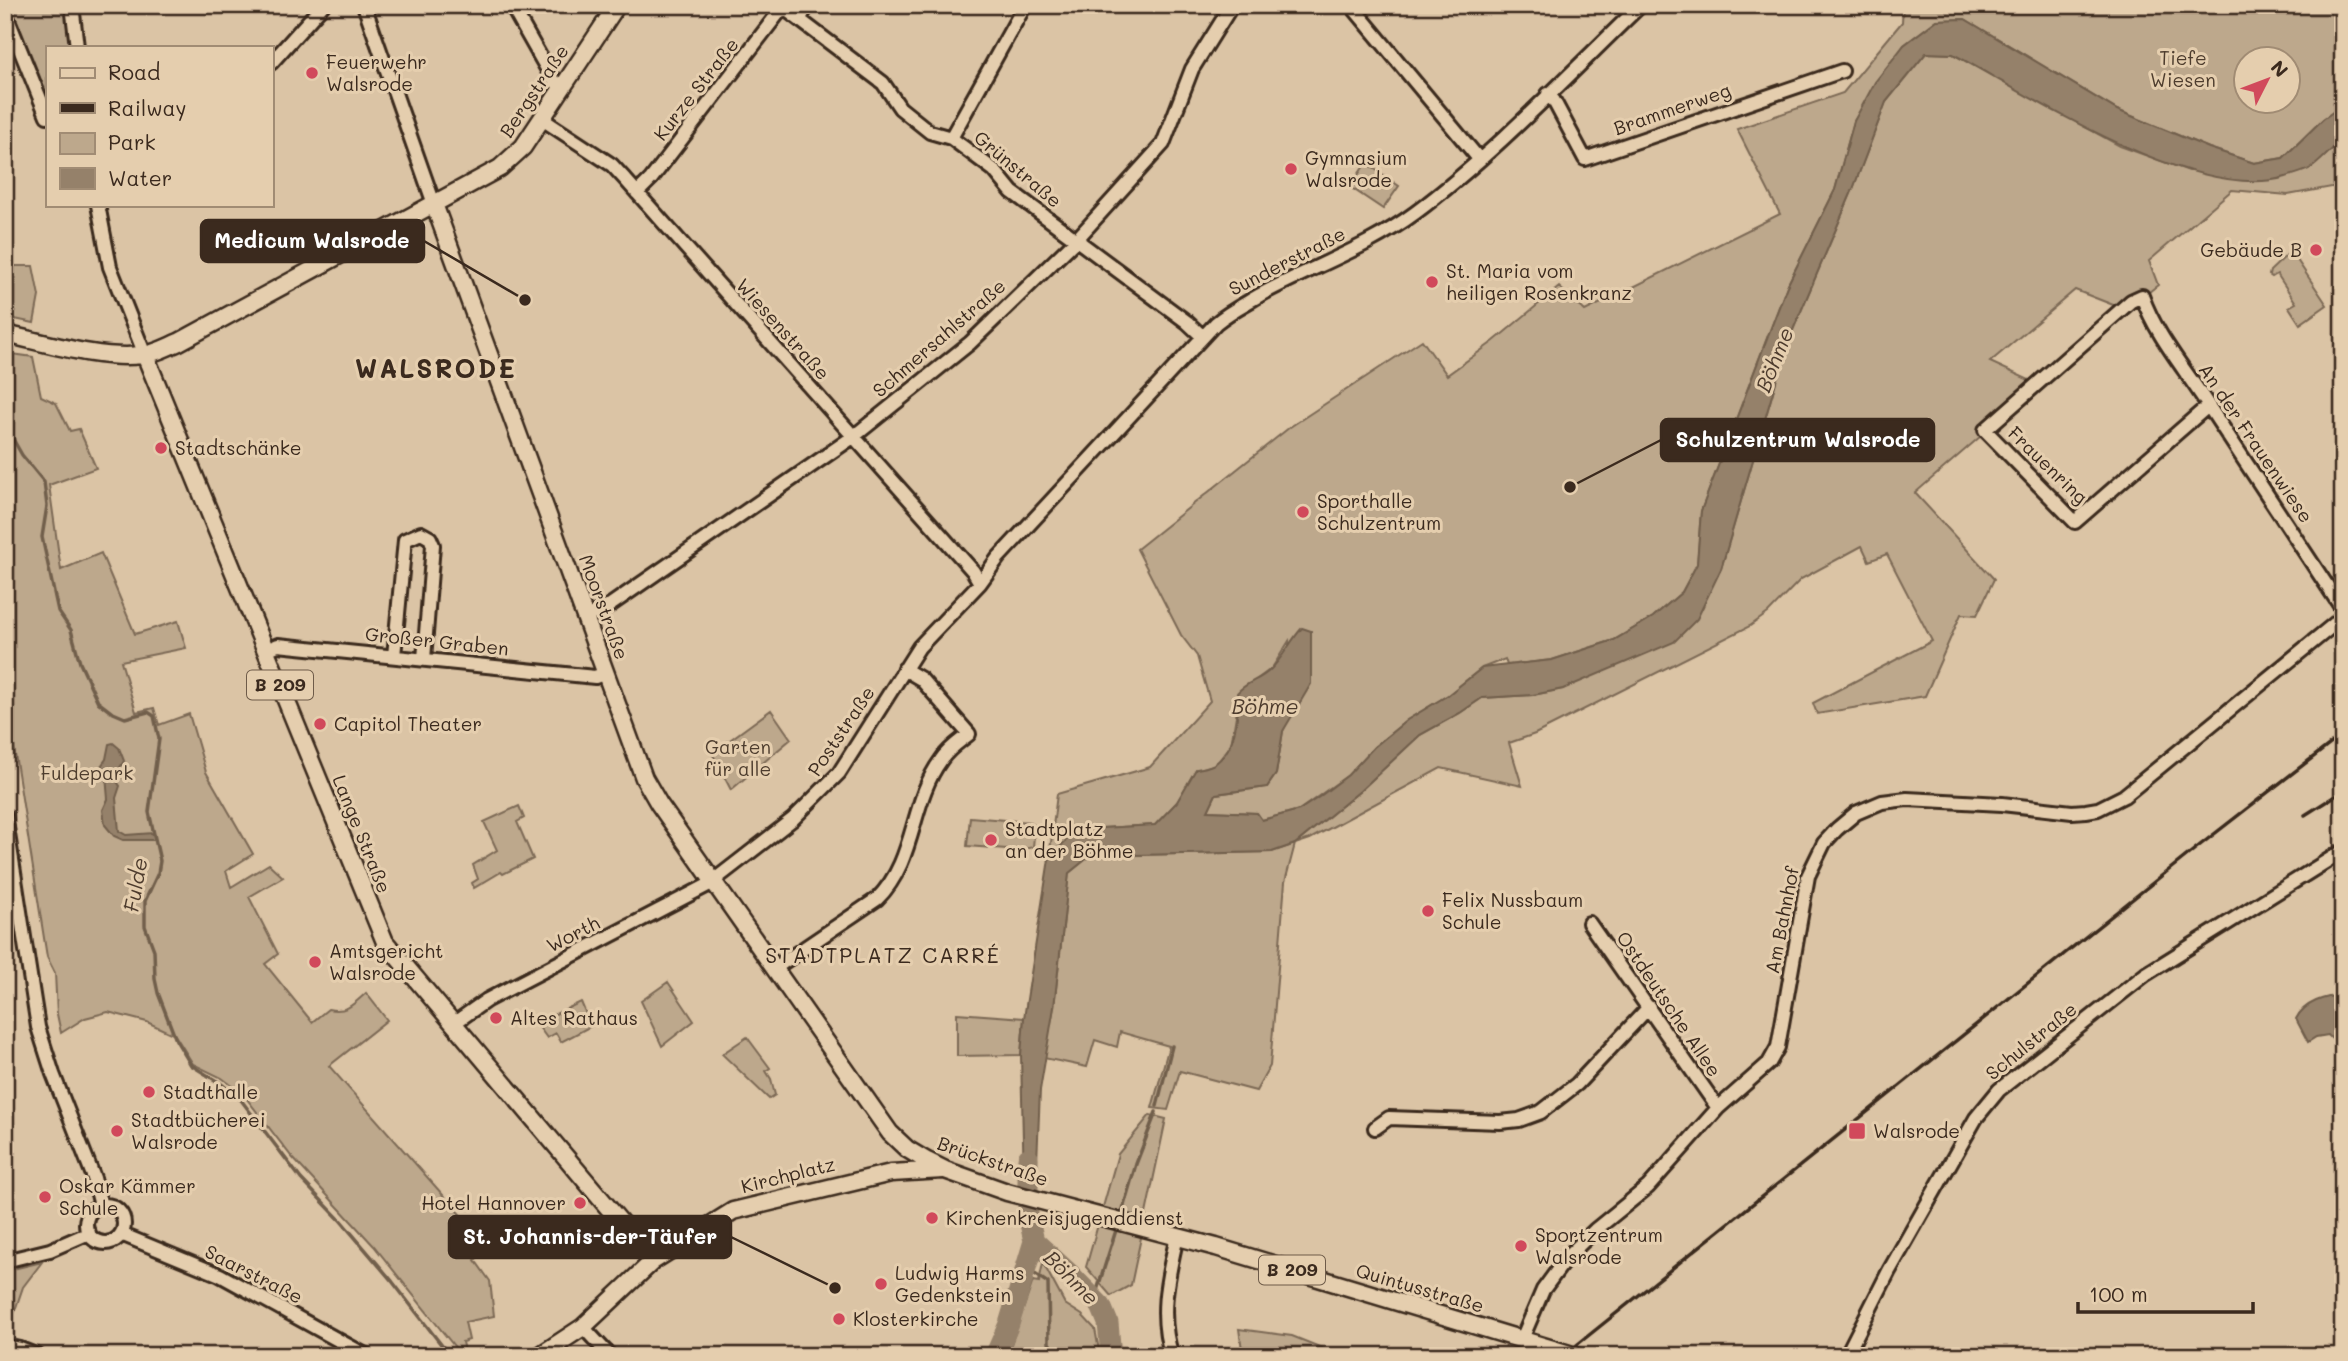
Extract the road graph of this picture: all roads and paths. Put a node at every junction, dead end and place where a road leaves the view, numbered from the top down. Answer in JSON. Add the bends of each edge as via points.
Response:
{"nodes":[{"id":1,"x":72,"y":5,"type":"edge"},
{"id":2,"x":323,"y":5,"type":"edge"},
{"id":3,"x":364,"y":5,"type":"edge"},
{"id":4,"x":511,"y":5,"type":"edge"},
{"id":5,"x":617,"y":5,"type":"edge"},
{"id":6,"x":808,"y":5,"type":"edge"},
{"id":7,"x":1025,"y":5,"type":"edge"},
{"id":8,"x":1232,"y":5,"type":"edge"},
{"id":9,"x":1641,"y":5,"type":"edge"},
{"id":10,"x":781,"y":6,"type":"edge"},
{"id":11,"x":1356,"y":7,"type":"edge"},
{"id":12,"x":5,"y":12,"type":"edge"},
{"id":13,"x":800,"y":19,"type":"junction"},
{"id":14,"x":77,"y":46,"type":"edge"},
{"id":15,"x":273,"y":61,"type":"edge"},
{"id":16,"x":1842,"y":71,"type":"dead end"},
{"id":17,"x":563,"y":87,"type":"junction"},
{"id":18,"x":1548,"y":94,"type":"junction"},
{"id":19,"x":46,"y":114,"type":"edge"},
{"id":20,"x":542,"y":119,"type":"junction"},
{"id":21,"x":951,"y":138,"type":"junction"},
{"id":22,"x":1479,"y":159,"type":"junction"},
{"id":23,"x":637,"y":193,"type":"junction"},
{"id":24,"x":434,"y":204,"type":"junction"},
{"id":25,"x":98,"y":206,"type":"edge"},
{"id":26,"x":1076,"y":240,"type":"junction"},
{"id":27,"x":2142,"y":296,"type":"joint"},
{"id":28,"x":5,"y":334,"type":"edge"},
{"id":29,"x":1203,"y":337,"type":"junction"},
{"id":30,"x":145,"y":355,"type":"junction"},
{"id":31,"x":2208,"y":406,"type":"junction"},
{"id":32,"x":853,"y":437,"type":"junction"},
{"id":33,"x":979,"y":583,"type":"junction"},
{"id":34,"x":2343,"y":610,"type":"edge"},
{"id":35,"x":585,"y":617,"type":"junction"},
{"id":36,"x":2343,"y":617,"type":"edge"},
{"id":37,"x":266,"y":650,"type":"junction"},
{"id":38,"x":394,"y":656,"type":"junction"},
{"id":39,"x":424,"y":659,"type":"junction"},
{"id":40,"x":904,"y":668,"type":"junction"},
{"id":41,"x":606,"y":673,"type":"junction"},
{"id":42,"x":5,"y":815,"type":"edge"},
{"id":43,"x":2343,"y":851,"type":"edge"},
{"id":44,"x":714,"y":881,"type":"junction"},
{"id":45,"x":1589,"y":923,"type":"dead end"},
{"id":46,"x":775,"y":968,"type":"junction"},
{"id":47,"x":1649,"y":1007,"type":"junction"},
{"id":48,"x":453,"y":1024,"type":"junction"},
{"id":49,"x":1718,"y":1108,"type":"junction"},
{"id":50,"x":1375,"y":1128,"type":"dead end"},
{"id":51,"x":907,"y":1149,"type":"junction"},
{"id":52,"x":922,"y":1158,"type":"joint"},
{"id":53,"x":945,"y":1170,"type":"junction"},
{"id":54,"x":898,"y":1171,"type":"junction"},
{"id":55,"x":1046,"y":1202,"type":"joint"},
{"id":56,"x":102,"y":1206,"type":"junction"},
{"id":57,"x":89,"y":1233,"type":"junction"},
{"id":58,"x":121,"y":1234,"type":"junction"},
{"id":59,"x":1178,"y":1236,"type":"junction"},
{"id":60,"x":5,"y":1261,"type":"edge"},
{"id":61,"x":653,"y":1261,"type":"junction"},
{"id":62,"x":583,"y":1327,"type":"junction"},
{"id":63,"x":1522,"y":1339,"type":"junction"},
{"id":64,"x":5,"y":1346,"type":"edge"},
{"id":65,"x":38,"y":1356,"type":"edge"},
{"id":66,"x":367,"y":1356,"type":"edge"},
{"id":67,"x":539,"y":1356,"type":"edge"},
{"id":68,"x":610,"y":1356,"type":"edge"},
{"id":69,"x":1172,"y":1356,"type":"edge"},
{"id":70,"x":1576,"y":1356,"type":"edge"},
{"id":71,"x":1846,"y":1356,"type":"edge"}],
"edges":[{"from":1,"to":14,"type":"street"},
{"from":2,"to":15,"type":"street"},
{"from":3,"to":24,"type":"street","name":"Moorstraße"},
{"from":4,"to":17,"type":"street","via":[[554,80]]},
{"from":5,"to":17,"type":"main road","name":"Bergstraße"},
{"from":6,"to":13,"type":"street"},
{"from":7,"to":21,"type":"street"},
{"from":8,"to":26,"type":"street","name":"Schmersahlstraße","via":[[1192,69],[1163,144]]},
{"from":9,"to":18,"type":"street","name":"Sunderstraße"},
{"from":10,"to":13,"type":"street","name":"Grünstraße"},
{"from":10,"to":23,"type":"street","name":"Kurze Straße"},
{"from":11,"to":22,"type":"street"},
{"from":12,"to":19,"type":"street"},
{"from":13,"to":21,"type":"street","name":"Grünstraße","via":[[883,83],[900,108],[930,132]]},
{"from":16,"to":18,"type":"street","name":"Brammerweg","via":[[1585,159]]},
{"from":17,"to":20,"type":"main road","name":"Bergstraße"},
{"from":18,"to":22,"type":"street","name":"Sunderstraße"},
{"from":20,"to":23,"type":"street","name":"Wiesenstraße","via":[[612,165]]},
{"from":20,"to":24,"type":"main road","name":"Bergstraße","via":[[510,160]]},
{"from":21,"to":26,"type":"street","name":"Grünstraße"},
{"from":22,"to":29,"type":"street","name":"Sunderstraße","via":[[1414,214],[1230,312]]},
{"from":23,"to":32,"type":"street","name":"Wiesenstraße"},
{"from":24,"to":30,"type":"main road","name":"Bergstraße","via":[[179,342]]},
{"from":24,"to":35,"type":"main road","name":"Moorstraße","number":"B 209"},
{"from":25,"to":30,"type":"street","via":[[110,267]]},
{"from":26,"to":29,"type":"street","name":"Grünstraße"},
{"from":26,"to":32,"type":"street","name":"Schmersahlstraße","via":[[970,343]]},
{"from":27,"to":31,"type":"street","name":"An der Frauenwiese","via":[[2156,328]]},
{"from":27,"to":31,"type":"street","name":"Frauenring","via":[[1985,430],[2076,522]]},
{"from":28,"to":30,"type":"main road","via":[[108,355]]},
{"from":29,"to":33,"type":"street","name":"Sunderstraße"},
{"from":30,"to":37,"type":"main road","name":"Lange Straße","number":"B 209"},
{"from":31,"to":34,"type":"street","name":"An der Frauenwiese"},
{"from":32,"to":33,"type":"street","name":"Wiesenstraße"},
{"from":32,"to":35,"type":"street","name":"Schmersahlstraße","via":[[629,593]]},
{"from":33,"to":40,"type":"street","name":"Poststraße"},
{"from":35,"to":41,"type":"main road","name":"Moorstraße","number":"B 209"},
{"from":36,"to":49,"type":"street","name":"Am Bahnhof","via":[[2124,796],[2098,809],[2072,812],[1907,799],[1882,802],[1856,813],[1824,843],[1808,876],[1776,1053]]},
{"from":37,"to":38,"type":"street","name":"Großer Graben","via":[[278,645]]},
{"from":37,"to":48,"type":"main road","name":"Lange Straße","number":"B 209","via":[[378,929],[398,961]]},
{"from":38,"to":39,"type":"street","name":"Großer Graben"},
{"from":38,"to":39,"type":"street","via":[[405,540],[421,533],[433,545]]},
{"from":39,"to":41,"type":"street","name":"Großer Graben","via":[[595,677]]},
{"from":40,"to":44,"type":"street","name":"Poststraße","via":[[831,783]]},
{"from":40,"to":46,"type":"street","via":[[921,679],[969,734],[948,750],[933,772],[889,887]]},
{"from":41,"to":44,"type":"main road","name":"Moorstraße","number":"B 209","via":[[649,788]]},
{"from":42,"to":56,"type":"street","via":[[38,1027]]},
{"from":43,"to":71,"type":"street","name":"Schulstraße","via":[[2146,974],[1993,1097],[1976,1118],[1889,1270]]},
{"from":44,"to":46,"type":"main road","name":"Moorstraße","number":"B 209"},
{"from":44,"to":48,"type":"street","name":"Worth","via":[[487,1000]]},
{"from":45,"to":47,"type":"street","name":"Ostdeutsche Allee"},
{"from":46,"to":51,"type":"main road","name":"Moorstraße","number":"B 209","via":[[877,1117]]},
{"from":47,"to":49,"type":"street","name":"Ostdeutsche Allee"},
{"from":47,"to":50,"type":"street","via":[[1577,1084],[1541,1112],[1500,1122],[1389,1118]]},
{"from":48,"to":61,"type":"main road","name":"Lange Straße","number":"B 209"},
{"from":49,"to":63,"type":"street","name":"Am Bahnhof","via":[[1648,1188],[1583,1241],[1557,1269]]},
{"from":51,"to":52,"type":"main road","name":"Moorstraße","number":"B 209"},
{"from":51,"to":54,"type":"main road"},
{"from":52,"to":53,"type":"main road","name":"Brückstraße","number":"B 209"},
{"from":53,"to":54,"type":"main road","name":"Kirchplatz","number":"B 209"},
{"from":53,"to":55,"type":"main road","name":"Brückstraße","number":"B 209"},
{"from":54,"to":61,"type":"main road","name":"Kirchplatz","number":"B 209","via":[[743,1207]]},
{"from":55,"to":59,"type":"main road","name":"Quintusstraße","number":"B 209"},
{"from":56,"to":57,"type":"street","via":[[89,1215]]},
{"from":56,"to":58,"type":"street","via":[[121,1215]]},
{"from":57,"to":58,"type":"street","via":[[105,1243]]},
{"from":57,"to":60,"type":"street","via":[[50,1251]]},
{"from":58,"to":66,"type":"street","name":"Saarstraße","via":[[220,1275]]},
{"from":59,"to":63,"type":"main road","name":"Quintusstraße","number":"B 209"},
{"from":59,"to":69,"type":"street","via":[[1164,1302]]},
{"from":61,"to":62,"type":"main road","name":"Kirchplatz"},
{"from":62,"to":67,"type":"main road","name":"Kirchplatz"},
{"from":62,"to":68,"type":"street"},
{"from":63,"to":70,"type":"main road","name":"Quintusstraße","number":"B 209"},
{"from":64,"to":65,"type":"street"}]}
